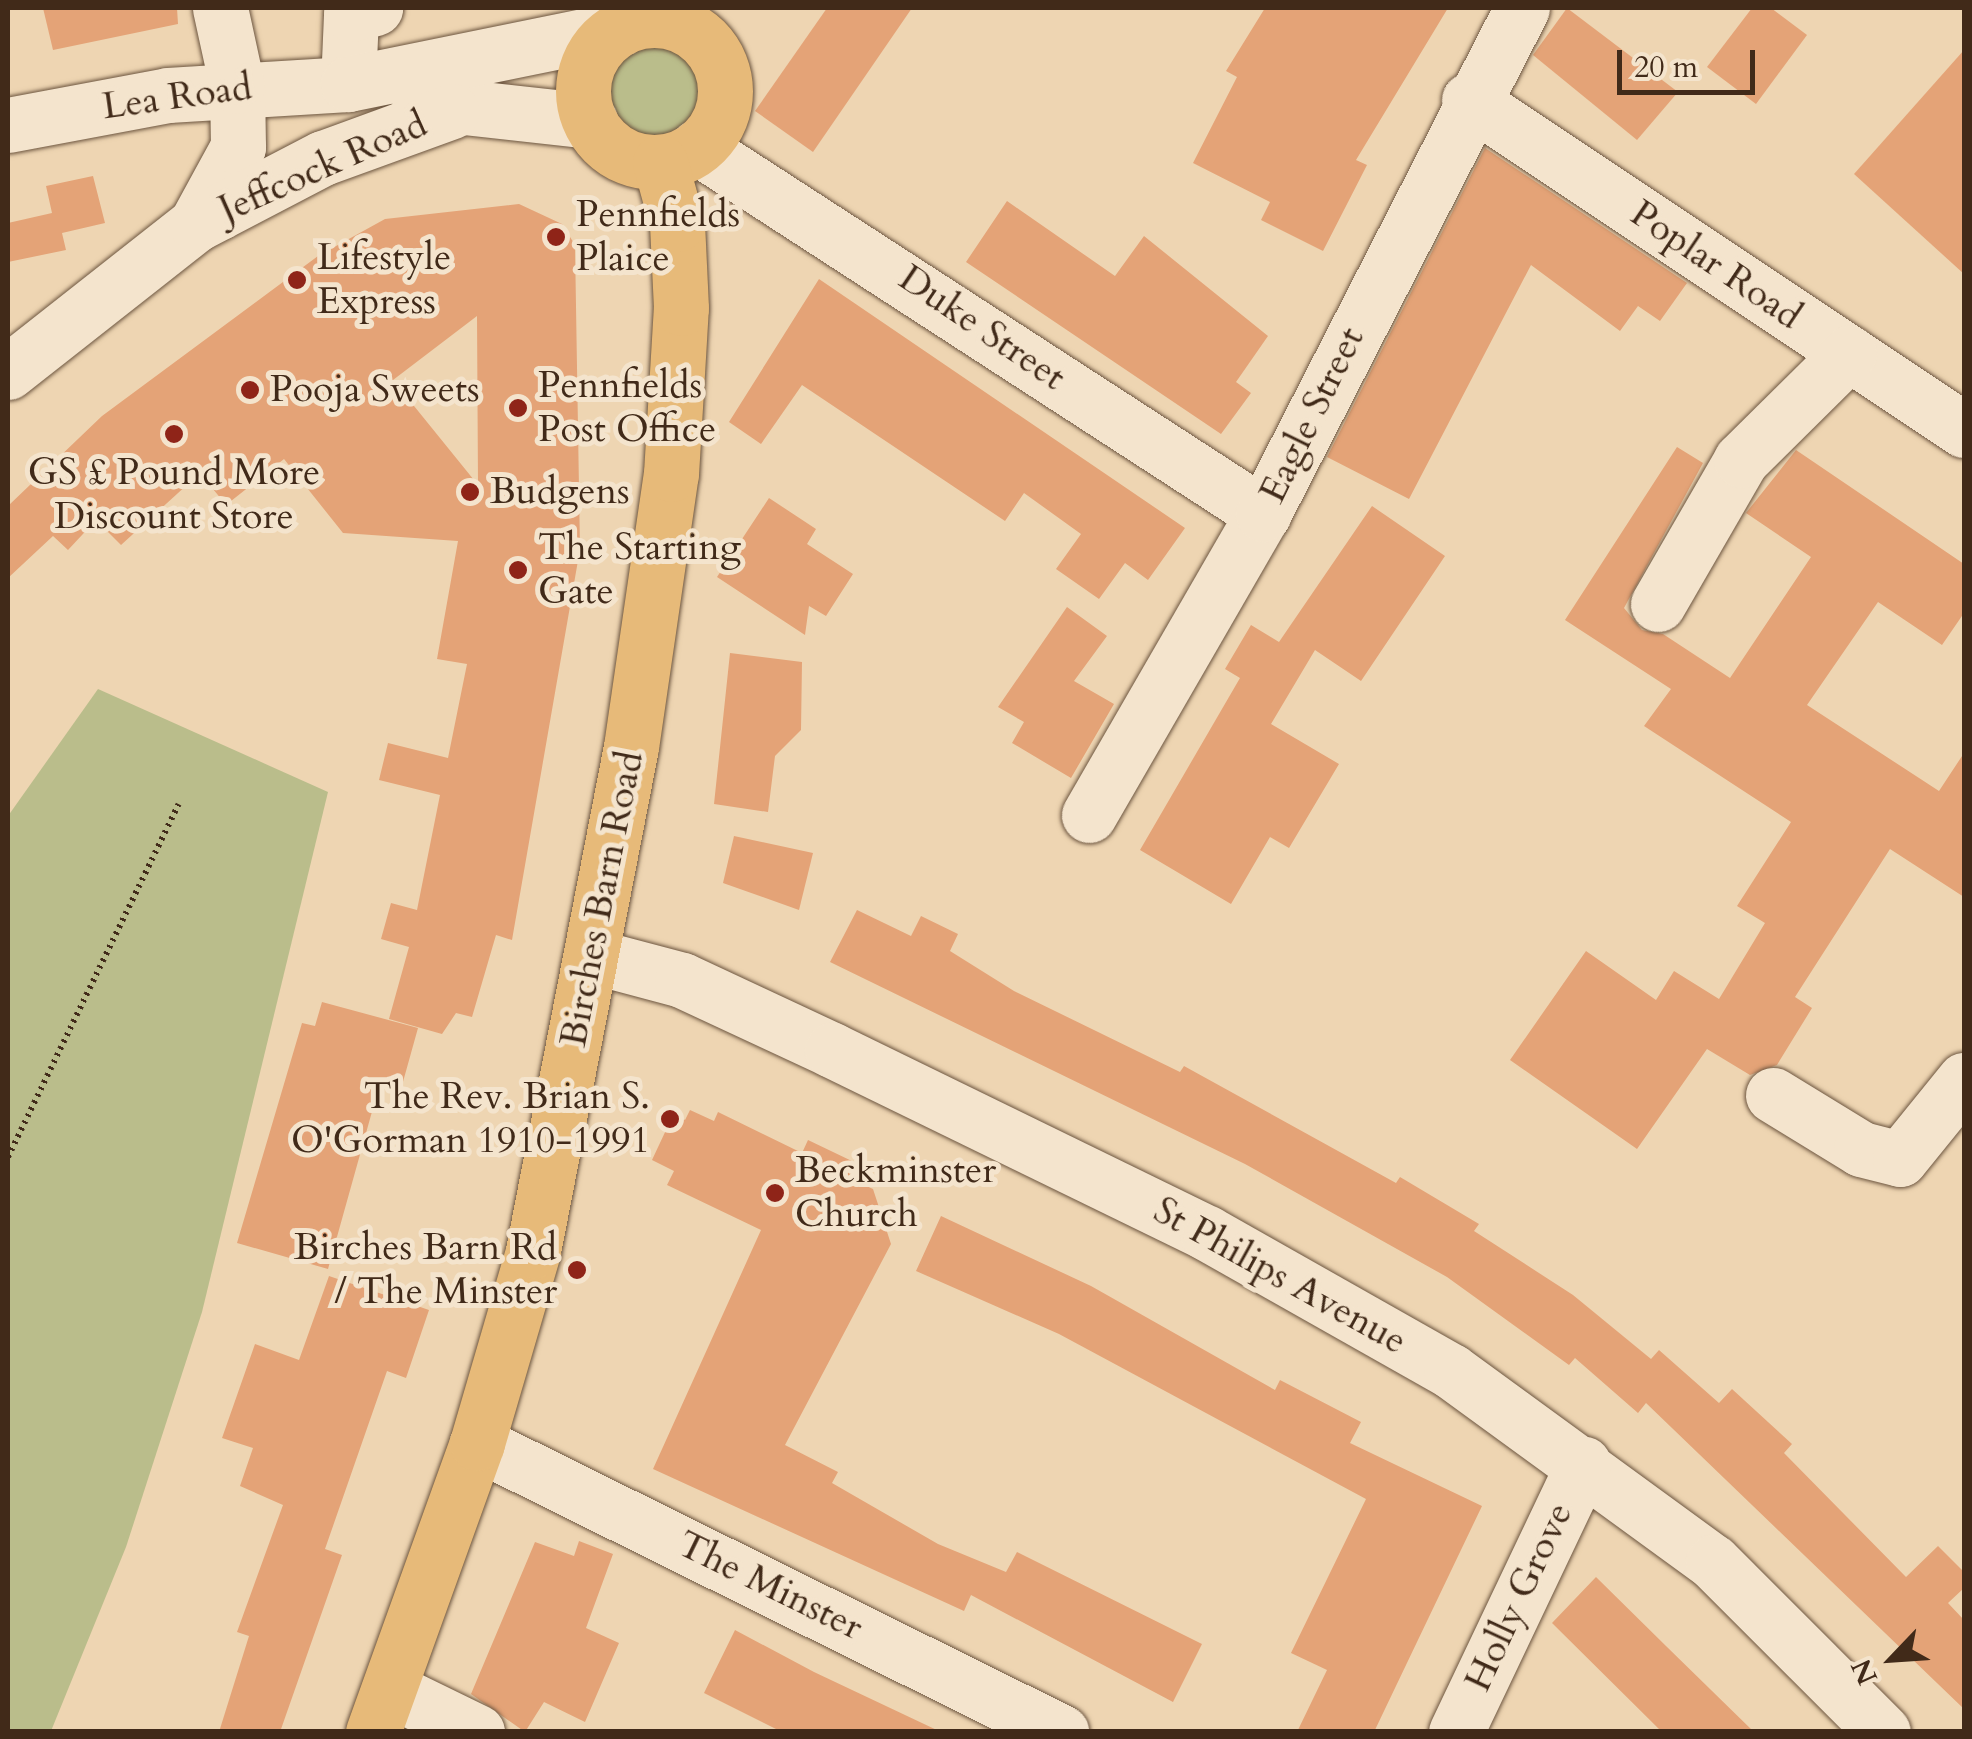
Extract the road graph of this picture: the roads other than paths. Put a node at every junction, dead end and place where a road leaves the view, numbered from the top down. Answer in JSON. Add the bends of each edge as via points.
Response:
{"nodes":[{"id":1,"x":220,"y":8,"type":"edge"},
{"id":2,"x":375,"y":8,"type":"edge"},
{"id":3,"x":1522,"y":8,"type":"edge"},
{"id":4,"x":689,"y":17,"type":"edge"},
{"id":5,"x":608,"y":18,"type":"edge"},
{"id":6,"x":348,"y":84,"type":"junction"},
{"id":7,"x":237,"y":86,"type":"junction"},
{"id":8,"x":1468,"y":100,"type":"junction"},
{"id":9,"x":452,"y":110,"type":"junction"},
{"id":10,"x":590,"y":122,"type":"junction"},
{"id":11,"x":8,"y":126,"type":"edge"},
{"id":12,"x":678,"y":154,"type":"junction"},
{"id":13,"x":196,"y":224,"type":"junction"},
{"id":14,"x":1849,"y":353,"type":"junction"},
{"id":15,"x":8,"y":372,"type":"edge"},
{"id":16,"x":1964,"y":430,"type":"edge"},
{"id":17,"x":1263,"y":514,"type":"junction"},
{"id":18,"x":1658,"y":604,"type":"dead end"},
{"id":19,"x":1090,"y":815,"type":"dead end"},
{"id":20,"x":592,"y":956,"type":"junction"},
{"id":21,"x":1964,"y":1080,"type":"edge"},
{"id":22,"x":1773,"y":1095,"type":"dead end"},
{"id":23,"x":477,"y":1443,"type":"junction"},
{"id":24,"x":1584,"y":1464,"type":"junction"},
{"id":25,"x":381,"y":1710,"type":"edge"},
{"id":26,"x":477,"y":1732,"type":"edge"},
{"id":27,"x":1061,"y":1732,"type":"edge"},
{"id":28,"x":1456,"y":1732,"type":"edge"},
{"id":29,"x":1883,"y":1732,"type":"edge"}],
"edges":[{"from":1,"to":7,"type":"street","name":"Jeffcock Road"},
{"from":2,"to":6,"type":"street","via":[[351,14]]},
{"from":3,"to":8,"type":"street","name":"Eagle Street"},
{"from":4,"to":5,"type":"main road"},
{"from":4,"to":12,"type":"main road","via":[[725,86],[712,133]]},
{"from":5,"to":6,"type":"street","name":"Lea Road"},
{"from":5,"to":10,"type":"main road","via":[[583,80]]},
{"from":6,"to":7,"type":"street","name":"Lea Road"},
{"from":6,"to":9,"type":"street","name":"Lea Road"},
{"from":7,"to":11,"type":"street","name":"Lea Road"},
{"from":7,"to":13,"type":"street","name":"Jeffcock Road","via":[[238,147]]},
{"from":8,"to":14,"type":"street","name":"Poplar Road"},
{"from":8,"to":17,"type":"street","name":"Eagle Street"},
{"from":9,"to":10,"type":"street","name":"Lea Road","via":[[512,109]]},
{"from":9,"to":13,"type":"street","name":"Jeffcock Road","via":[[323,158]]},
{"from":10,"to":12,"type":"main road","via":[[619,152]]},
{"from":12,"to":17,"type":"street","name":"Duke Street"},
{"from":12,"to":20,"type":"main road","name":"Birches Barn Road","via":[[681,308],[671,474]]},
{"from":13,"to":15,"type":"street","name":"Jeffcock Road"},
{"from":14,"to":16,"type":"street","name":"Poplar Road"},
{"from":14,"to":18,"type":"street","via":[[1742,460]]},
{"from":17,"to":19,"type":"street","name":"Eagle Street"},
{"from":20,"to":23,"type":"main road","name":"Birches Barn Road","via":[[533,1251]]},
{"from":20,"to":24,"type":"street","name":"St Philips Avenue","via":[[682,980],[1207,1233],[1451,1371]]},
{"from":21,"to":22,"type":"street","via":[[1900,1159],[1861,1149]]},
{"from":23,"to":25,"type":"main road","name":"Birches Barn Road"},
{"from":23,"to":27,"type":"street","name":"The Minster"},
{"from":24,"to":28,"type":"street","name":"Holly Grove"},
{"from":24,"to":29,"type":"street","name":"St Philips Avenue","via":[[1713,1562]]},
{"from":25,"to":26,"type":"street"}]}
